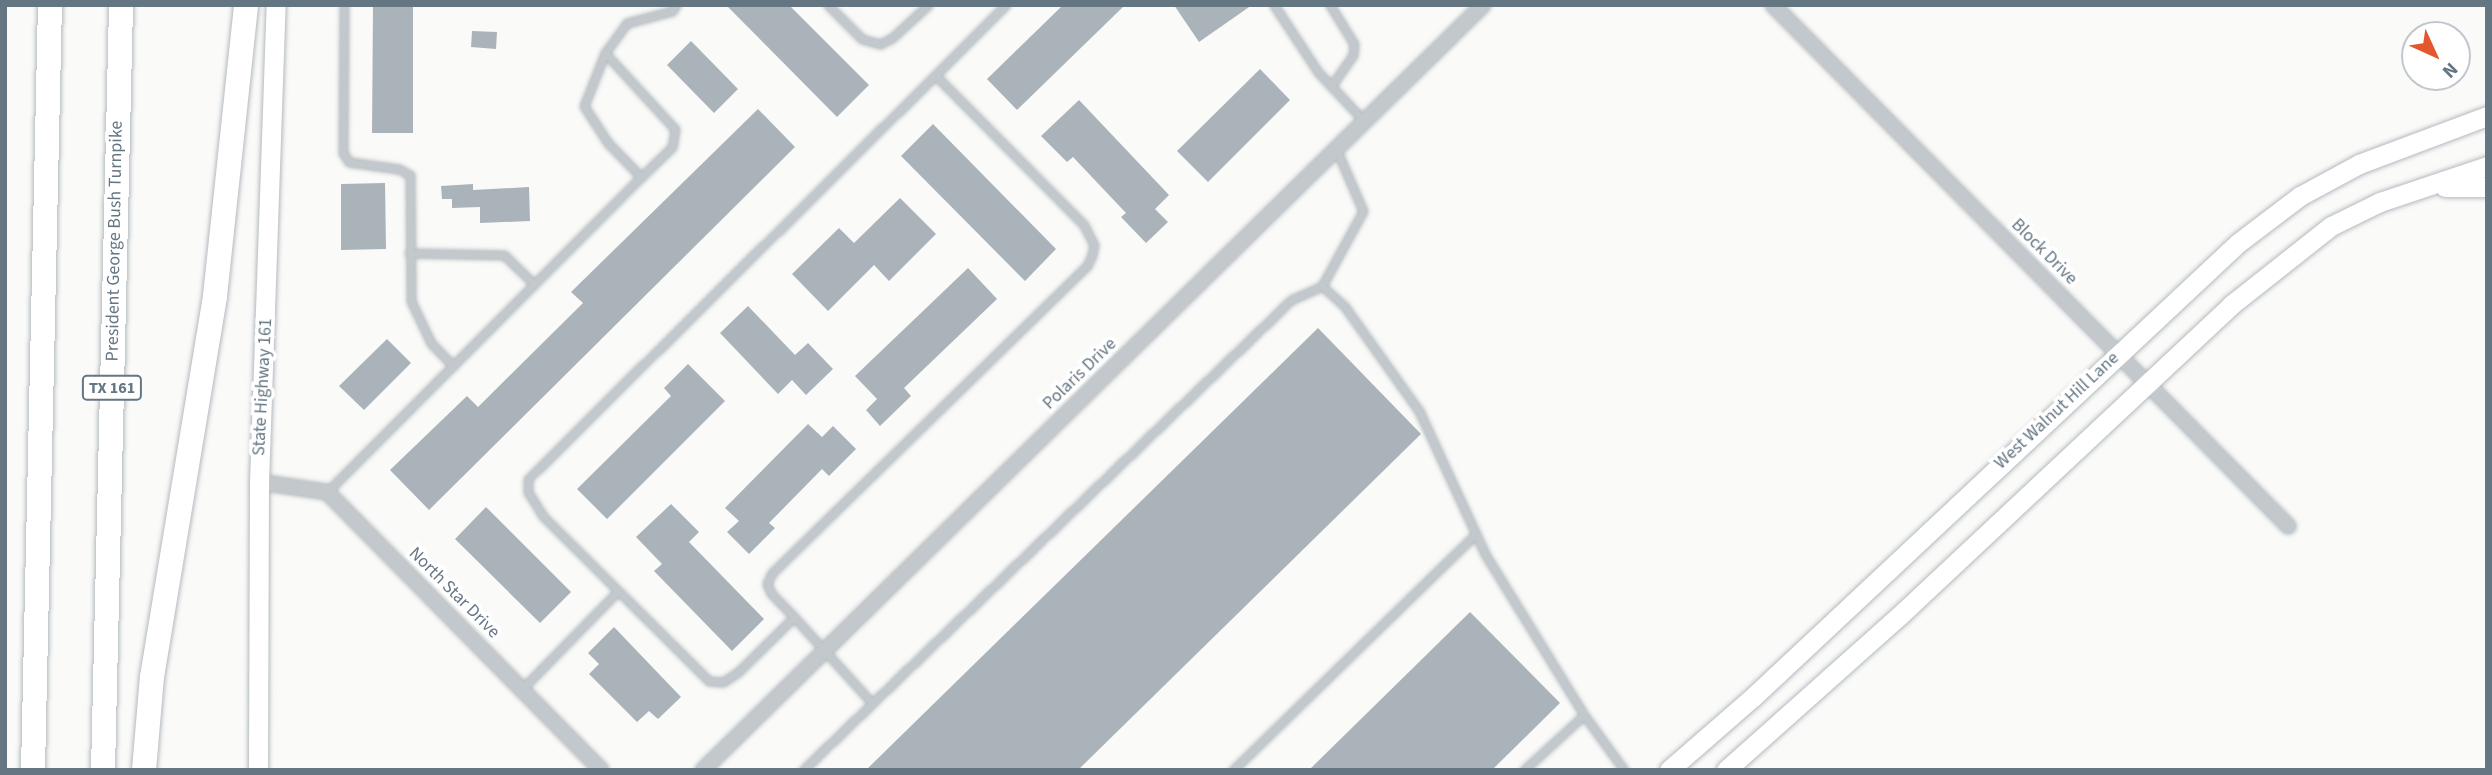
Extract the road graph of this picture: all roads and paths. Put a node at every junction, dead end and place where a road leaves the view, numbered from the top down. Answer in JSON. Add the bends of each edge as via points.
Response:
{"nodes":[{"id":1,"x":50,"y":5,"type":"edge"},
{"id":2,"x":121,"y":5,"type":"edge"},
{"id":3,"x":246,"y":5,"type":"edge"},
{"id":4,"x":276,"y":5,"type":"edge"},
{"id":5,"x":344,"y":5,"type":"edge"},
{"id":6,"x":676,"y":5,"type":"edge"},
{"id":7,"x":828,"y":5,"type":"edge"},
{"id":8,"x":928,"y":5,"type":"edge"},
{"id":9,"x":1006,"y":5,"type":"edge"},
{"id":10,"x":1274,"y":5,"type":"edge"},
{"id":11,"x":1331,"y":5,"type":"edge"},
{"id":12,"x":1483,"y":5,"type":"edge"},
{"id":13,"x":1773,"y":5,"type":"edge"},
{"id":14,"x":605,"y":53,"type":"junction"},
{"id":15,"x":936,"y":76,"type":"junction"},
{"id":16,"x":1331,"y":86,"type":"junction"},
{"id":17,"x":2487,"y":99,"type":"edge"},
{"id":18,"x":2487,"y":116,"type":"edge"},
{"id":19,"x":1365,"y":123,"type":"junction"},
{"id":20,"x":2459,"y":125,"type":"junction"},
{"id":21,"x":1337,"y":151,"type":"junction"},
{"id":22,"x":2487,"y":166,"type":"edge"},
{"id":23,"x":640,"y":177,"type":"junction"},
{"id":24,"x":2487,"y":187,"type":"edge"},
{"id":25,"x":2403,"y":194,"type":"junction"},
{"id":26,"x":409,"y":253,"type":"junction"},
{"id":27,"x":534,"y":284,"type":"junction"},
{"id":28,"x":1322,"y":286,"type":"junction"},
{"id":29,"x":2118,"y":354,"type":"junction"},
{"id":30,"x":453,"y":366,"type":"junction"},
{"id":31,"x":2147,"y":383,"type":"junction"},
{"id":32,"x":258,"y":482,"type":"junction"},
{"id":33,"x":327,"y":492,"type":"junction"},
{"id":34,"x":2288,"y":526,"type":"dead end"},
{"id":35,"x":1476,"y":534,"type":"junction"},
{"id":36,"x":617,"y":593,"type":"junction"},
{"id":37,"x":794,"y":617,"type":"junction"},
{"id":38,"x":825,"y":648,"type":"junction"},
{"id":39,"x":522,"y":689,"type":"junction"},
{"id":40,"x":872,"y":703,"type":"junction"},
{"id":41,"x":1584,"y":715,"type":"junction"},
{"id":42,"x":33,"y":770,"type":"edge"},
{"id":43,"x":103,"y":770,"type":"edge"},
{"id":44,"x":144,"y":770,"type":"edge"},
{"id":45,"x":258,"y":770,"type":"edge"},
{"id":46,"x":601,"y":770,"type":"edge"},
{"id":47,"x":703,"y":770,"type":"edge"},
{"id":48,"x":803,"y":770,"type":"edge"},
{"id":49,"x":1233,"y":770,"type":"edge"},
{"id":50,"x":1524,"y":770,"type":"edge"},
{"id":51,"x":1624,"y":770,"type":"edge"},
{"id":52,"x":1669,"y":770,"type":"edge"},
{"id":53,"x":1726,"y":770,"type":"edge"}],
"edges":[{"from":1,"to":42,"type":"highway"},
{"from":2,"to":43,"type":"highway","name":"President George Bush Turnpike","number":"TX 161"},
{"from":3,"to":44,"type":"highway","via":[[215,296],[152,677]]},
{"from":4,"to":32,"type":"main road","name":"State Highway 161"},
{"from":5,"to":26,"type":"lane","via":[[343,153],[359,165],[399,169],[410,175]]},
{"from":6,"to":14,"type":"lane","via":[[672,11],[627,23]]},
{"from":7,"to":8,"type":"lane","via":[[862,39],[880,44]]},
{"from":9,"to":15,"type":"lane"},
{"from":10,"to":16,"type":"lane"},
{"from":11,"to":16,"type":"lane","via":[[1354,44],[1353,55]]},
{"from":12,"to":19,"type":"street","name":"Polaris Drive"},
{"from":13,"to":29,"type":"street","name":"Block Drive"},
{"from":14,"to":23,"type":"lane","via":[[584,106],[608,143]]},
{"from":14,"to":23,"type":"lane","via":[[675,129],[672,147]]},
{"from":15,"to":36,"type":"lane","via":[[528,479],[528,492],[543,516]]},
{"from":15,"to":37,"type":"lane","via":[[1084,225],[1094,245],[1092,255],[1087,266],[772,573],[767,584],[771,593]]},
{"from":16,"to":19,"type":"lane"},
{"from":17,"to":20,"type":"main road"},
{"from":18,"to":20,"type":"main road","name":"West Walnut Hill Lane"},
{"from":19,"to":21,"type":"street","name":"Polaris Drive"},
{"from":20,"to":29,"type":"main road","name":"West Walnut Hill Lane","via":[[2359,164],[2300,196],[2238,243]]},
{"from":21,"to":28,"type":"lane","via":[[1363,211]]},
{"from":21,"to":38,"type":"street","name":"Polaris Drive"},
{"from":22,"to":25,"type":"main road"},
{"from":23,"to":27,"type":"lane"},
{"from":24,"to":25,"type":"main road","via":[[2463,185]]},
{"from":25,"to":31,"type":"main road","via":[[2331,226],[2231,305]]},
{"from":26,"to":27,"type":"lane","via":[[504,256]]},
{"from":26,"to":30,"type":"lane","via":[[411,301],[431,343]]},
{"from":27,"to":30,"type":"lane"},
{"from":28,"to":35,"type":"lane","via":[[1345,307],[1419,411]]},
{"from":28,"to":40,"type":"lane","via":[[1291,300]]},
{"from":29,"to":31,"type":"street","name":"Block Drive"},
{"from":29,"to":52,"type":"main road","name":"West Walnut Hill Lane","via":[[1753,697]]},
{"from":30,"to":33,"type":"lane"},
{"from":31,"to":34,"type":"street","name":"Block Drive"},
{"from":31,"to":53,"type":"main road","via":[[1889,625]]},
{"from":32,"to":33,"type":"street"},
{"from":32,"to":45,"type":"main road","name":"State Highway 161"},
{"from":33,"to":39,"type":"street","name":"North Star Drive"},
{"from":35,"to":41,"type":"lane"},
{"from":35,"to":49,"type":"lane"},
{"from":36,"to":37,"type":"lane","via":[[709,681],[723,682],[738,672]]},
{"from":36,"to":39,"type":"lane"},
{"from":37,"to":38,"type":"lane"},
{"from":38,"to":40,"type":"lane"},
{"from":38,"to":47,"type":"street","name":"Polaris Drive"},
{"from":39,"to":46,"type":"street","name":"North Star Drive"},
{"from":40,"to":48,"type":"lane"},
{"from":41,"to":50,"type":"lane"},
{"from":41,"to":51,"type":"lane"}]}
